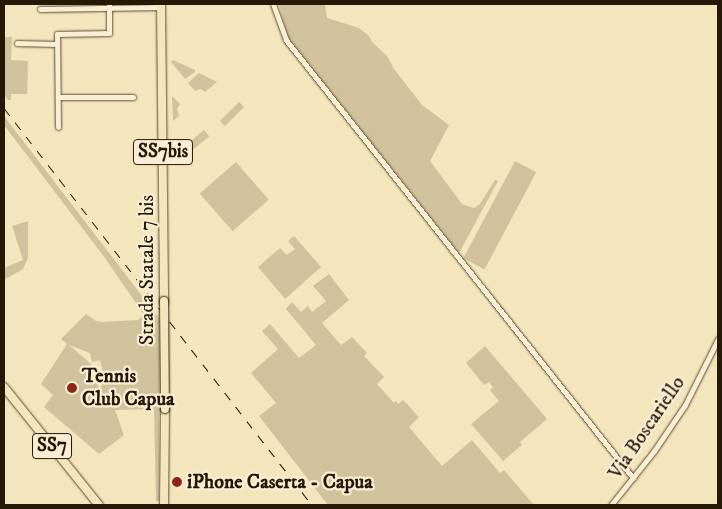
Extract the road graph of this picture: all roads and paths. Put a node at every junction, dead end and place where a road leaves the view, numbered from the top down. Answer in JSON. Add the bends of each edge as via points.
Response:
{"nodes":[{"id":1,"x":273,"y":4,"type":"edge"},
{"id":2,"x":161,"y":5,"type":"edge"},
{"id":3,"x":109,"y":6,"type":"edge"},
{"id":4,"x":40,"y":9,"type":"dead end"},
{"id":5,"x":17,"y":43,"type":"dead end"},
{"id":6,"x":57,"y":44,"type":"junction"},
{"id":7,"x":58,"y":97,"type":"junction"},
{"id":8,"x":133,"y":97,"type":"dead end"},
{"id":9,"x":58,"y":127,"type":"dead end"},
{"id":10,"x":718,"y":338,"type":"edge"},
{"id":11,"x":4,"y":388,"type":"edge"},
{"id":12,"x":633,"y":478,"type":"junction"},
{"id":13,"x":100,"y":505,"type":"edge"},
{"id":14,"x":164,"y":505,"type":"edge"},
{"id":15,"x":611,"y":505,"type":"edge"}],
"edges":[{"from":1,"to":12,"type":"street","via":[[286,40]]},
{"from":2,"to":3,"type":"street"},
{"from":2,"to":14,"type":"main road","name":"Strada Statale 7 bis","number":"SS7bis","bridge":true},
{"from":3,"to":4,"type":"street"},
{"from":3,"to":6,"type":"street","via":[[109,33],[57,34]]},
{"from":5,"to":6,"type":"street"},
{"from":6,"to":7,"type":"street"},
{"from":7,"to":8,"type":"street"},
{"from":7,"to":9,"type":"street"},
{"from":10,"to":12,"type":"street","name":"Via Boscariello","via":[[686,404]]},
{"from":11,"to":13,"type":"main road","number":"SS7"},
{"from":12,"to":15,"type":"street","name":"Via Boscariello"}]}
